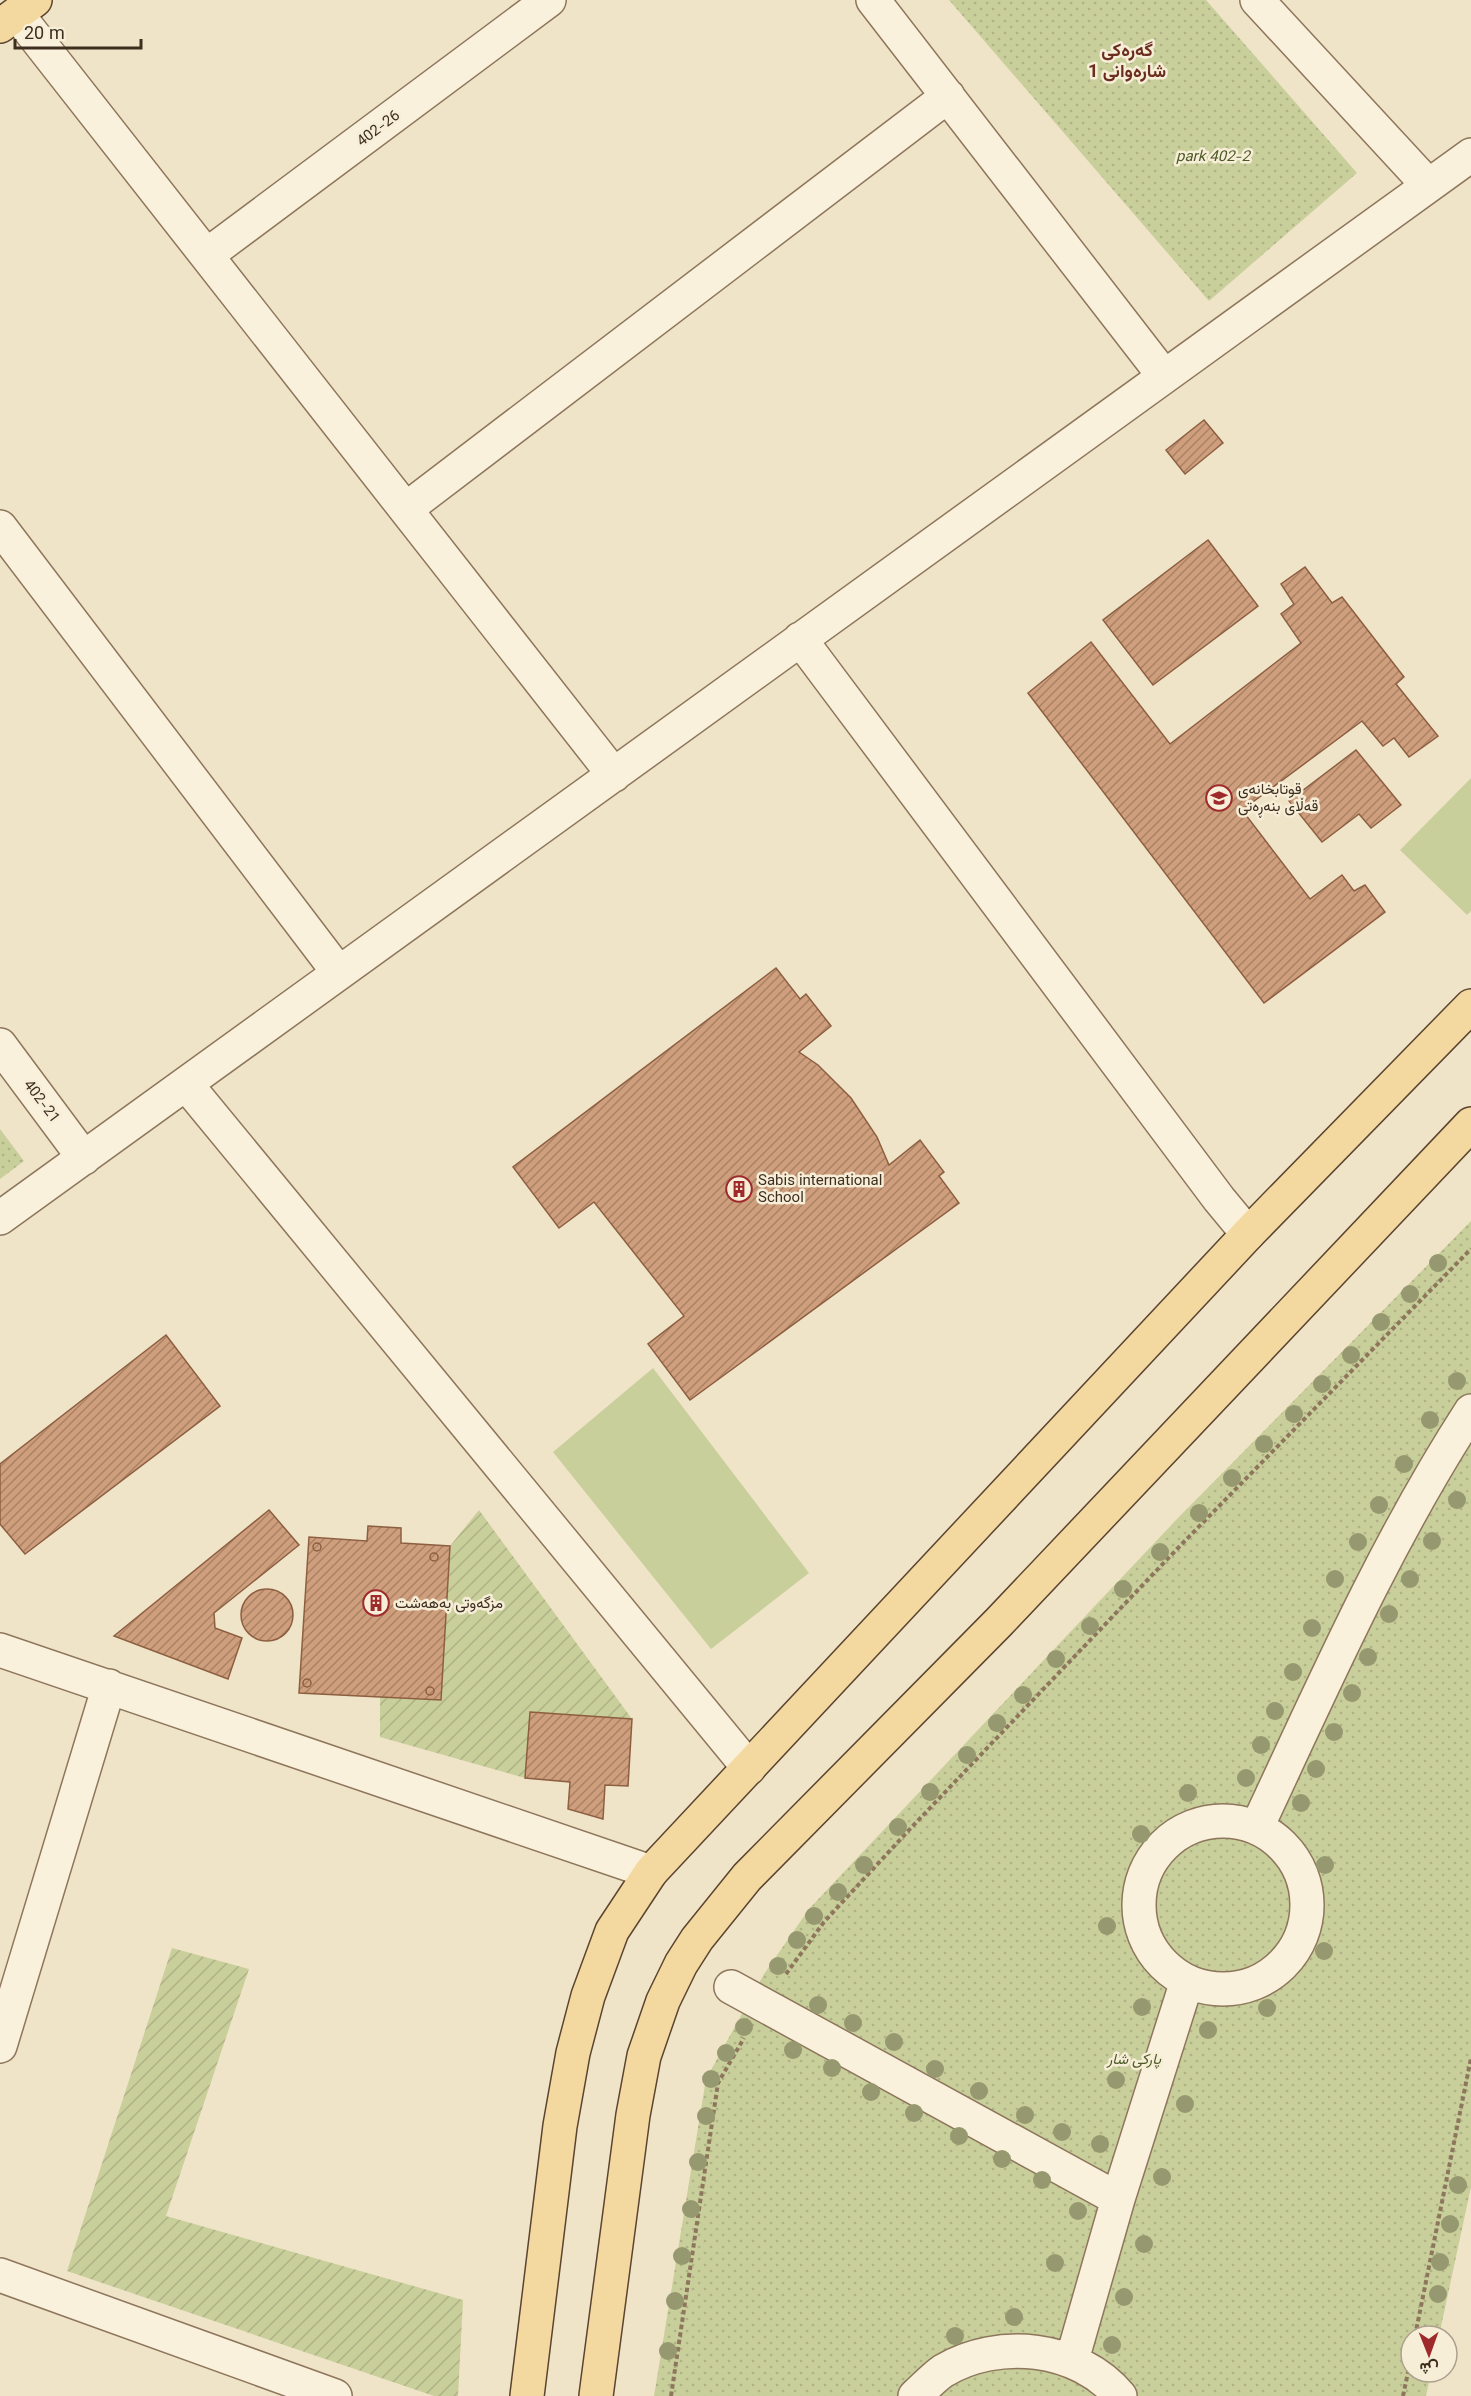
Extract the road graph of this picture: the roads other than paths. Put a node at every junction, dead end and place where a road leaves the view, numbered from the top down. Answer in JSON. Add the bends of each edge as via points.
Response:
{"nodes":[{"id":1,"x":549,"y":0,"type":"edge"},
{"id":2,"x":873,"y":0,"type":"edge"},
{"id":3,"x":1257,"y":0,"type":"edge"},
{"id":4,"x":17,"y":13,"type":"edge"},
{"id":5,"x":948,"y":96,"type":"junction"},
{"id":6,"x":1471,"y":155,"type":"edge"},
{"id":7,"x":1428,"y":185,"type":"junction"},
{"id":8,"x":207,"y":255,"type":"junction"},
{"id":9,"x":1164,"y":376,"type":"junction"},
{"id":10,"x":406,"y":509,"type":"junction"},
{"id":11,"x":0,"y":527,"type":"edge"},
{"id":12,"x":800,"y":639,"type":"junction"},
{"id":13,"x":614,"y":774,"type":"junction"},
{"id":14,"x":339,"y":973,"type":"junction"},
{"id":15,"x":1471,"y":1006,"type":"edge"},
{"id":16,"x":0,"y":1045,"type":"edge"},
{"id":17,"x":186,"y":1084,"type":"junction"},
{"id":18,"x":1471,"y":1124,"type":"edge"},
{"id":19,"x":84,"y":1158,"type":"junction"},
{"id":20,"x":0,"y":1218,"type":"edge"},
{"id":21,"x":1248,"y":1234,"type":"junction"},
{"id":22,"x":1471,"y":1412,"type":"edge"},
{"id":23,"x":0,"y":1650,"type":"edge"},
{"id":24,"x":109,"y":1686,"type":"junction"},
{"id":25,"x":749,"y":1768,"type":"junction"},
{"id":26,"x":1257,"y":1827,"type":"junction"},
{"id":27,"x":651,"y":1872,"type":"junction"},
{"id":28,"x":1187,"y":1981,"type":"junction"},
{"id":29,"x":731,"y":1987,"type":"dead end"},
{"id":30,"x":0,"y":2046,"type":"edge"},
{"id":31,"x":1118,"y":2199,"type":"junction"},
{"id":32,"x":0,"y":2275,"type":"edge"},
{"id":33,"x":1072,"y":2360,"type":"junction"},
{"id":34,"x":335,"y":2396,"type":"edge"},
{"id":35,"x":527,"y":2396,"type":"edge"},
{"id":36,"x":596,"y":2396,"type":"edge"},
{"id":37,"x":915,"y":2396,"type":"edge"},
{"id":38,"x":1120,"y":2396,"type":"edge"}],
"edges":[{"from":1,"to":8,"type":"street","name":"402-26"},
{"from":2,"to":5,"type":"street"},
{"from":3,"to":7,"type":"street"},
{"from":4,"to":8,"type":"street"},
{"from":5,"to":9,"type":"street"},
{"from":5,"to":10,"type":"street"},
{"from":6,"to":7,"type":"street"},
{"from":7,"to":9,"type":"street"},
{"from":8,"to":10,"type":"street"},
{"from":9,"to":12,"type":"street"},
{"from":10,"to":13,"type":"street"},
{"from":11,"to":14,"type":"street"},
{"from":12,"to":13,"type":"street"},
{"from":12,"to":21,"type":"street"},
{"from":13,"to":14,"type":"street"},
{"from":14,"to":17,"type":"street"},
{"from":15,"to":21,"type":"main road"},
{"from":16,"to":19,"type":"street","name":"402-21"},
{"from":17,"to":19,"type":"street"},
{"from":17,"to":25,"type":"street"},
{"from":18,"to":36,"type":"main road","via":[[999,1622],[747,1877],[698,1939],[663,2001],[644,2056]]},
{"from":19,"to":20,"type":"street"},
{"from":21,"to":25,"type":"main road"},
{"from":22,"to":26,"type":"street","via":[[1446,1449],[1363,1599]]},
{"from":23,"to":24,"type":"street"},
{"from":24,"to":27,"type":"street"},
{"from":24,"to":30,"type":"street"},
{"from":25,"to":27,"type":"main road"},
{"from":26,"to":28,"type":"street","via":[[1232,1821],[1206,1822],[1181,1831],[1160,1848],[1146,1870],[1139,1895],[1140,1921],[1149,1945],[1165,1966]]},
{"from":26,"to":28,"type":"street","via":[[1280,1842],[1297,1862],[1307,1887],[1308,1914],[1301,1940],[1286,1962],[1264,1978],[1240,1988],[1213,1988]]},
{"from":27,"to":35,"type":"main road","via":[[612,1931],[588,1996],[573,2053],[560,2126]]},
{"from":28,"to":31,"type":"street"},
{"from":29,"to":31,"type":"street"},
{"from":31,"to":33,"type":"street"},
{"from":32,"to":34,"type":"street"},
{"from":33,"to":37,"type":"street","via":[[1028,2351],[983,2354],[942,2372]]},
{"from":33,"to":38,"type":"street","via":[[1110,2384]]}]}
